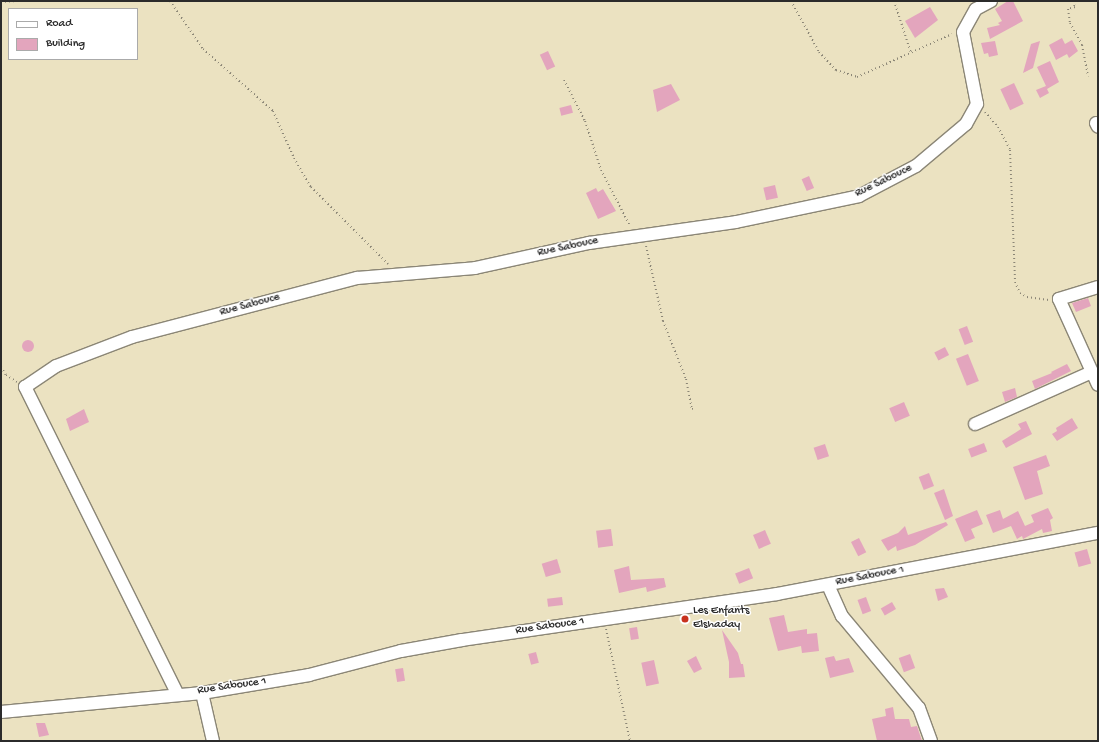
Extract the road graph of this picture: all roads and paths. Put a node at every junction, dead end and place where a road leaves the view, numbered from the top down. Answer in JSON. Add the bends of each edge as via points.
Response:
{"nodes":[{"id":1,"x":17,"y":1,"type":"edge"},
{"id":2,"x":170,"y":1,"type":"edge"},
{"id":3,"x":791,"y":1,"type":"edge"},
{"id":4,"x":894,"y":1,"type":"edge"},
{"id":5,"x":991,"y":1,"type":"edge"},
{"id":6,"x":1073,"y":1,"type":"edge"},
{"id":7,"x":1,"y":2,"type":"edge"},
{"id":8,"x":963,"y":32,"type":"junction"},
{"id":9,"x":912,"y":53,"type":"junction"},
{"id":10,"x":1088,"y":76,"type":"dead end"},
{"id":11,"x":564,"y":80,"type":"dead end"},
{"id":12,"x":977,"y":104,"type":"junction"},
{"id":13,"x":639,"y":235,"type":"junction"},
{"id":14,"x":390,"y":275,"type":"junction"},
{"id":15,"x":1098,"y":287,"type":"edge"},
{"id":16,"x":1060,"y":299,"type":"junction"},
{"id":17,"x":1,"y":367,"type":"edge"},
{"id":18,"x":1092,"y":372,"type":"junction"},
{"id":19,"x":1098,"y":385,"type":"edge"},
{"id":20,"x":25,"y":387,"type":"junction"},
{"id":21,"x":694,"y":408,"type":"dead end"},
{"id":22,"x":975,"y":424,"type":"dead end"},
{"id":23,"x":1098,"y":533,"type":"edge"},
{"id":24,"x":828,"y":584,"type":"junction"},
{"id":25,"x":604,"y":619,"type":"junction"},
{"id":26,"x":177,"y":693,"type":"junction"},
{"id":27,"x":202,"y":693,"type":"junction"},
{"id":28,"x":1,"y":712,"type":"edge"},
{"id":29,"x":213,"y":741,"type":"edge"},
{"id":30,"x":630,"y":741,"type":"edge"},
{"id":31,"x":931,"y":741,"type":"edge"}],
"edges":[{"from":1,"to":7,"type":"path"},
{"from":2,"to":14,"type":"path","via":[[204,49],[273,111],[294,158],[311,187],[387,262]]},
{"from":3,"to":9,"type":"path","via":[[819,52],[836,70],[857,77]]},
{"from":4,"to":9,"type":"path"},
{"from":5,"to":8,"type":"street","via":[[976,9]]},
{"from":6,"to":10,"type":"path","via":[[1076,7],[1068,9],[1070,23],[1082,45]]},
{"from":8,"to":9,"type":"path","via":[[954,33]]},
{"from":8,"to":12,"type":"street"},
{"from":11,"to":13,"type":"path","via":[[585,121],[601,170]]},
{"from":12,"to":13,"type":"street","name":"Rue Sabouce","via":[[966,124],[916,166],[859,196],[736,222]]},
{"from":12,"to":16,"type":"path","via":[[998,127],[1010,150],[1015,282],[1020,293],[1027,297]]},
{"from":13,"to":14,"type":"street","name":"Rue Sabouce","via":[[589,243],[475,268]]},
{"from":13,"to":21,"type":"path","via":[[663,321],[686,379],[692,409]]},
{"from":14,"to":20,"type":"street","name":"Rue Sabouce","via":[[357,278],[132,337],[56,366]]},
{"from":15,"to":16,"type":"street"},
{"from":16,"to":18,"type":"street"},
{"from":17,"to":20,"type":"path","via":[[6,375]]},
{"from":18,"to":19,"type":"street"},
{"from":18,"to":22,"type":"street"},
{"from":20,"to":26,"type":"street"},
{"from":23,"to":24,"type":"street","name":"Rue Sabouce 1"},
{"from":24,"to":25,"type":"street","name":"Rue Sabouce 1"},
{"from":24,"to":31,"type":"street","via":[[842,616],[919,708]]},
{"from":25,"to":27,"type":"street","name":"Rue Sabouce 1","via":[[400,651],[309,675]]},
{"from":25,"to":30,"type":"path"},
{"from":26,"to":27,"type":"street","name":"Rue Sabouce 1"},
{"from":26,"to":28,"type":"street","name":"Rue Sabouce 1"},
{"from":27,"to":29,"type":"street"}]}
